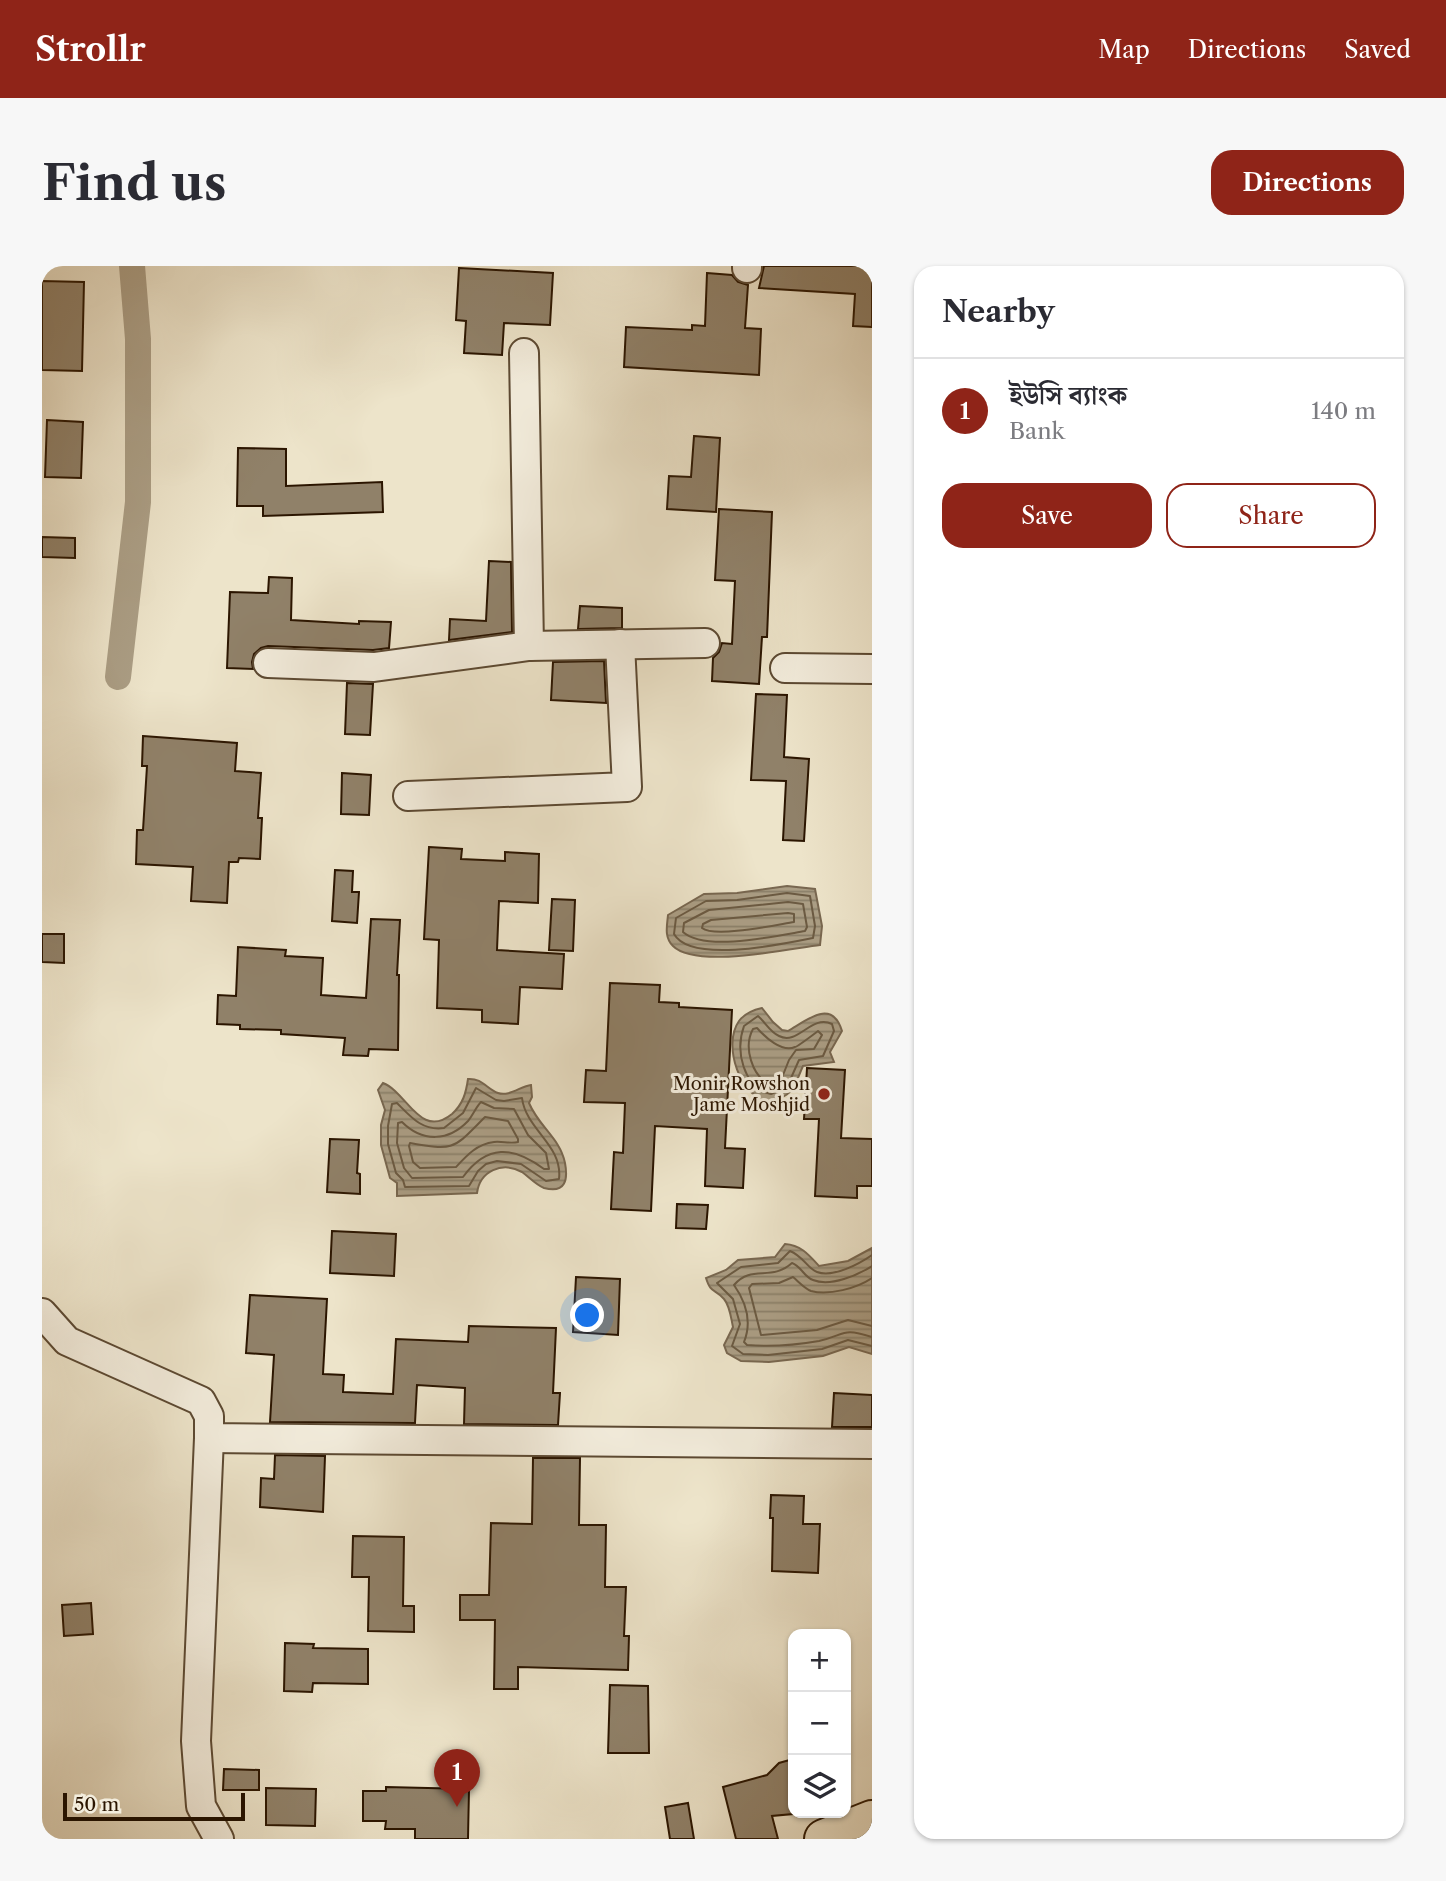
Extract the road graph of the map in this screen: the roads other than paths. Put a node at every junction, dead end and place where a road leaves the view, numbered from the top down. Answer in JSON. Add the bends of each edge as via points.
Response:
{"nodes":[{"id":1,"x":524,"y":353,"type":"dead end"},
{"id":2,"x":705,"y":643,"type":"dead end"},
{"id":3,"x":620,"y":644,"type":"junction"},
{"id":4,"x":529,"y":646,"type":"junction"},
{"id":5,"x":268,"y":663,"type":"dead end"},
{"id":6,"x":785,"y":667,"type":"dead end"},
{"id":7,"x":872,"y":669,"type":"edge"},
{"id":8,"x":408,"y":796,"type":"dead end"},
{"id":9,"x":42,"y":1313,"type":"edge"},
{"id":10,"x":209,"y":1438,"type":"junction"},
{"id":11,"x":872,"y":1444,"type":"edge"},
{"id":12,"x":872,"y":1820,"type":"edge"},
{"id":13,"x":219,"y":1839,"type":"edge"},
{"id":14,"x":824,"y":1839,"type":"edge"}],
"edges":[{"from":1,"to":4,"type":"street"},
{"from":2,"to":3,"type":"street"},
{"from":3,"to":4,"type":"street"},
{"from":3,"to":8,"type":"street","via":[[627,788]]},
{"from":4,"to":5,"type":"street","via":[[374,667]]},
{"from":6,"to":7,"type":"street"},
{"from":9,"to":10,"type":"street","via":[[67,1341],[201,1401],[209,1416]]},
{"from":10,"to":11,"type":"street"},
{"from":10,"to":13,"type":"street","via":[[195,1741],[201,1806]]},
{"from":12,"to":14,"type":"highway"}]}
